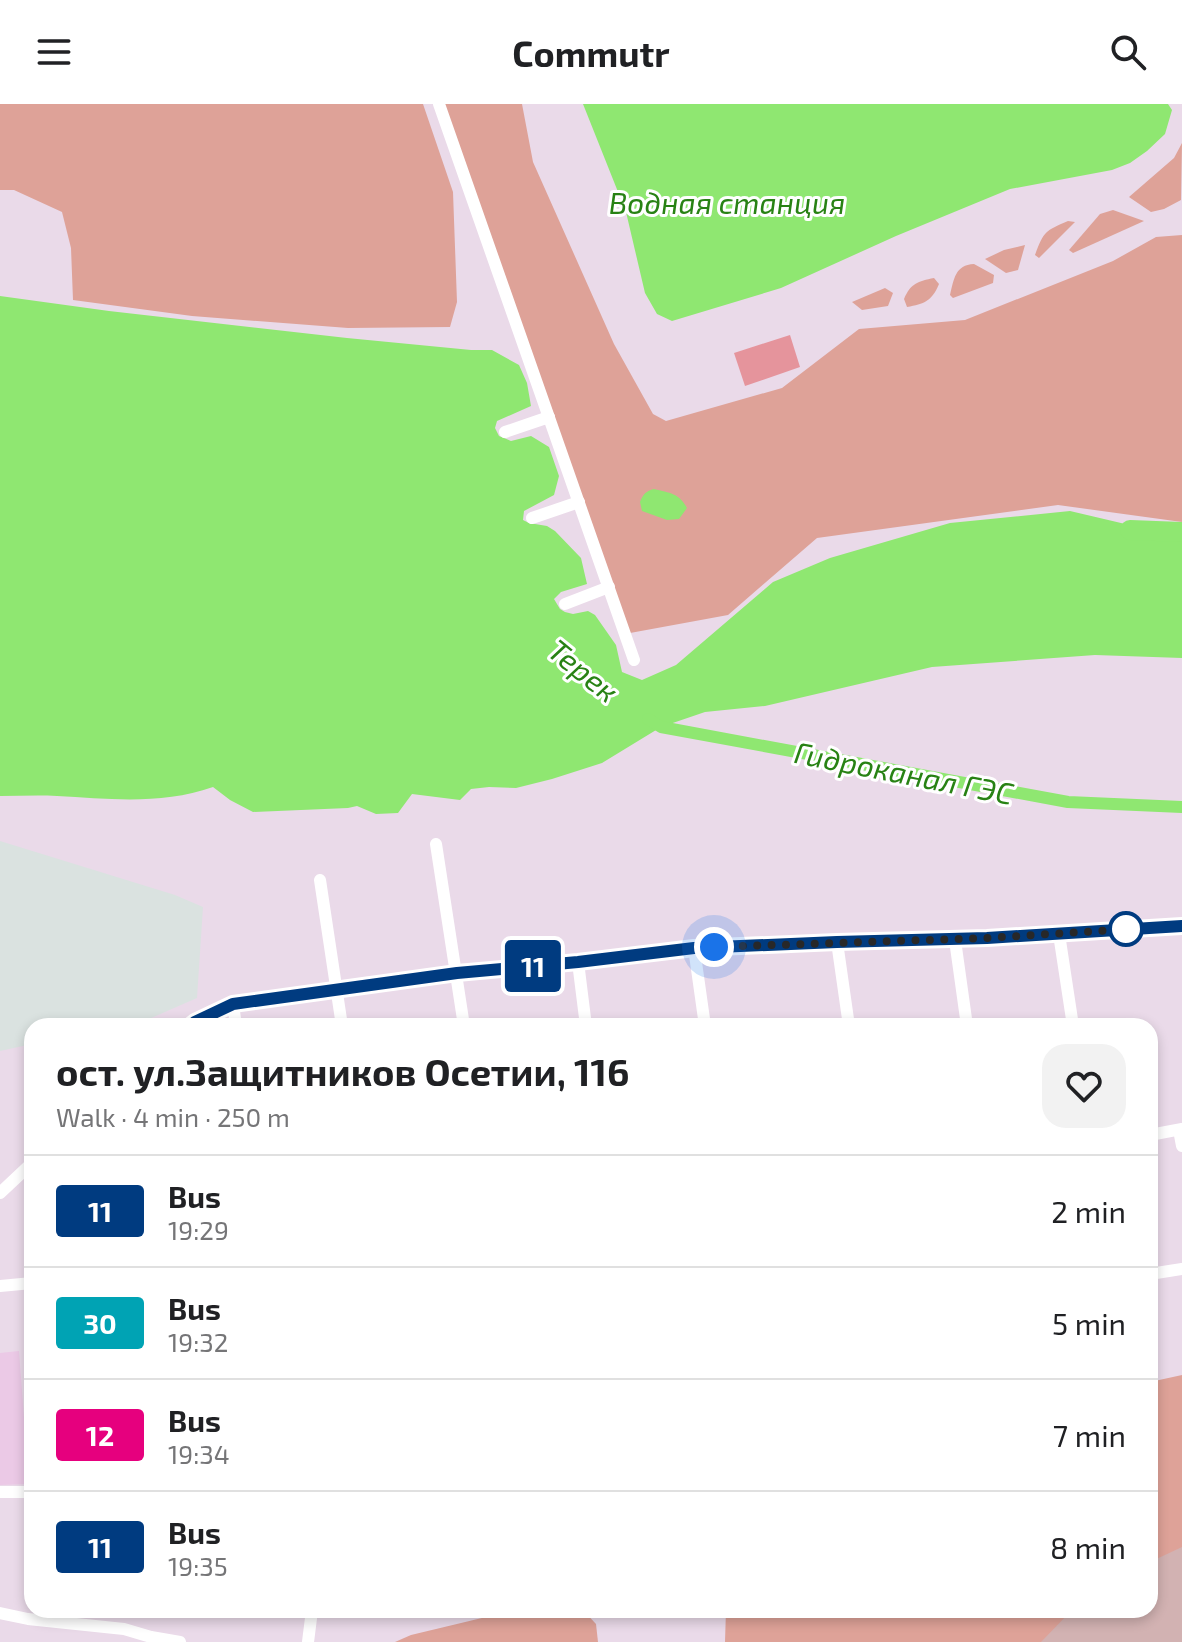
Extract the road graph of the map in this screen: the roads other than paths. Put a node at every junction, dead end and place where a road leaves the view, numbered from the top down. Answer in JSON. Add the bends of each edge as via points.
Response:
{"nodes":[{"id":1,"x":439,"y":104,"type":"edge"},
{"id":2,"x":549,"y":417,"type":"junction"},
{"id":3,"x":505,"y":432,"type":"dead end"},
{"id":4,"x":579,"y":502,"type":"junction"},
{"id":5,"x":532,"y":518,"type":"dead end"},
{"id":6,"x":609,"y":587,"type":"junction"},
{"id":7,"x":565,"y":604,"type":"dead end"},
{"id":8,"x":634,"y":660,"type":"dead end"},
{"id":9,"x":436,"y":844,"type":"dead end"},
{"id":10,"x":320,"y":880,"type":"dead end"},
{"id":11,"x":1182,"y":928,"type":"edge"},
{"id":12,"x":1059,"y":934,"type":"junction"},
{"id":13,"x":955,"y":940,"type":"junction"},
{"id":14,"x":837,"y":942,"type":"junction"},
{"id":15,"x":694,"y":948,"type":"junction"},
{"id":16,"x":578,"y":962,"type":"junction"},
{"id":17,"x":457,"y":973,"type":"junction"},
{"id":18,"x":337,"y":990,"type":"junction"},
{"id":19,"x":233,"y":1004,"type":"junction"},
{"id":20,"x":203,"y":1018,"type":"edge"},
{"id":21,"x":235,"y":1018,"type":"edge"},
{"id":22,"x":341,"y":1018,"type":"edge"},
{"id":23,"x":463,"y":1018,"type":"edge"},
{"id":24,"x":585,"y":1018,"type":"edge"},
{"id":25,"x":704,"y":1018,"type":"edge"},
{"id":26,"x":848,"y":1018,"type":"edge"},
{"id":27,"x":966,"y":1018,"type":"edge"},
{"id":28,"x":1072,"y":1018,"type":"edge"},
{"id":29,"x":1180,"y":1130,"type":"edge"},
{"id":30,"x":1158,"y":1134,"type":"edge"},
{"id":31,"x":1182,"y":1146,"type":"edge"},
{"id":32,"x":24,"y":1170,"type":"edge"},
{"id":33,"x":0,"y":1193,"type":"edge"},
{"id":34,"x":1182,"y":1269,"type":"edge"},
{"id":35,"x":1158,"y":1273,"type":"edge"},
{"id":36,"x":24,"y":1284,"type":"edge"},
{"id":37,"x":0,"y":1286,"type":"edge"},
{"id":38,"x":0,"y":1492,"type":"edge"},
{"id":39,"x":24,"y":1492,"type":"edge"},
{"id":40,"x":0,"y":1613,"type":"edge"},
{"id":41,"x":311,"y":1618,"type":"edge"},
{"id":42,"x":180,"y":1642,"type":"edge"},
{"id":43,"x":308,"y":1642,"type":"edge"}],
"edges":[{"from":1,"to":2,"type":"street"},
{"from":2,"to":3,"type":"street"},
{"from":2,"to":4,"type":"street"},
{"from":4,"to":5,"type":"street"},
{"from":4,"to":6,"type":"street"},
{"from":6,"to":7,"type":"street"},
{"from":6,"to":8,"type":"street"},
{"from":9,"to":17,"type":"street"},
{"from":10,"to":18,"type":"street"},
{"from":11,"to":12,"type":"street"},
{"from":12,"to":13,"type":"street"},
{"from":12,"to":28,"type":"street"},
{"from":13,"to":14,"type":"street"},
{"from":13,"to":27,"type":"street"},
{"from":14,"to":15,"type":"street"},
{"from":14,"to":26,"type":"street"},
{"from":15,"to":16,"type":"street"},
{"from":15,"to":25,"type":"street"},
{"from":16,"to":17,"type":"street"},
{"from":16,"to":24,"type":"street"},
{"from":17,"to":18,"type":"street"},
{"from":17,"to":23,"type":"street"},
{"from":18,"to":19,"type":"street"},
{"from":18,"to":22,"type":"street"},
{"from":19,"to":20,"type":"street"},
{"from":19,"to":21,"type":"street"},
{"from":29,"to":30,"type":"street"},
{"from":29,"to":31,"type":"street"},
{"from":32,"to":33,"type":"street"},
{"from":34,"to":35,"type":"street"},
{"from":36,"to":37,"type":"street"},
{"from":38,"to":39,"type":"street"},
{"from":40,"to":42,"type":"street"},
{"from":41,"to":43,"type":"street"}]}
